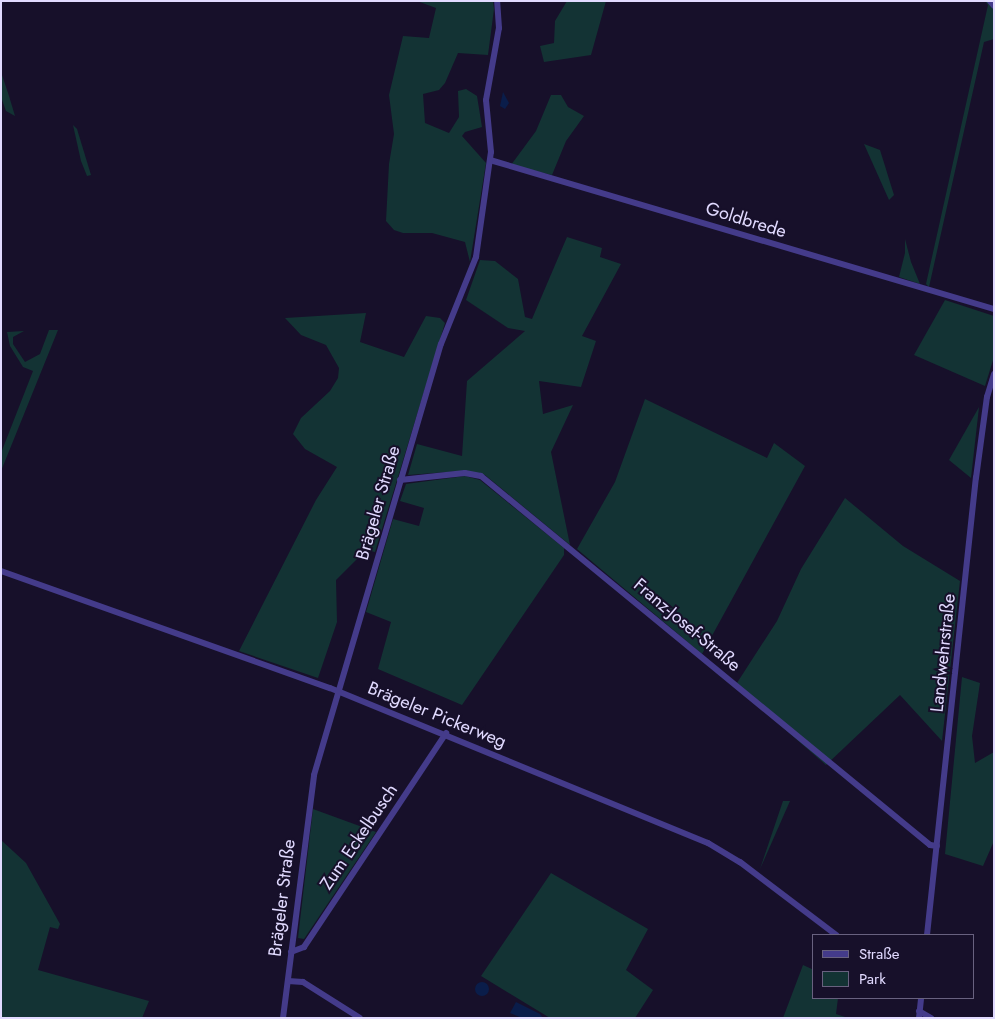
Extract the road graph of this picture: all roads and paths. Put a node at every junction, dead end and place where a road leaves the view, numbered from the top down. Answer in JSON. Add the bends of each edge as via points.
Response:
{"nodes":[{"id":1,"x":498,"y":1,"type":"edge"},
{"id":2,"x":990,"y":1,"type":"edge"},
{"id":3,"x":994,"y":6,"type":"edge"},
{"id":4,"x":490,"y":160,"type":"junction"},
{"id":5,"x":994,"y":309,"type":"edge"},
{"id":6,"x":994,"y":374,"type":"edge"},
{"id":7,"x":400,"y":480,"type":"junction"},
{"id":8,"x":1,"y":571,"type":"edge"},
{"id":9,"x":339,"y":691,"type":"junction"},
{"id":10,"x":446,"y":733,"type":"junction"},
{"id":11,"x":937,"y":846,"type":"junction"},
{"id":12,"x":835,"y":934,"type":"edge"},
{"id":13,"x":927,"y":934,"type":"edge"},
{"id":14,"x":291,"y":952,"type":"junction"},
{"id":15,"x":288,"y":981,"type":"junction"},
{"id":16,"x":918,"y":999,"type":"edge"},
{"id":17,"x":919,"y":1014,"type":"edge"},
{"id":18,"x":283,"y":1018,"type":"edge"},
{"id":19,"x":360,"y":1018,"type":"edge"},
{"id":20,"x":931,"y":1018,"type":"edge"}],
"edges":[{"from":1,"to":4,"type":"street","name":"Brägeler Straße","via":[[499,28],[486,100]]},
{"from":2,"to":3,"type":"street"},
{"from":4,"to":5,"type":"street","name":"Goldbrede"},
{"from":4,"to":7,"type":"street","name":"Brägeler Straße","via":[[473,269],[441,344]]},
{"from":6,"to":11,"type":"street","name":"Landwehrstraße","via":[[987,397],[979,454]]},
{"from":7,"to":9,"type":"street","name":"Brägeler Straße"},
{"from":7,"to":11,"type":"street","name":"Franz-Josef-Straße","via":[[465,473],[481,476],[930,845]]},
{"from":8,"to":9,"type":"street","name":"Brägeler Pickerweg"},
{"from":9,"to":10,"type":"street","name":"Brägeler Pickerweg"},
{"from":9,"to":14,"type":"street","name":"Brägeler Straße","via":[[311,791]]},
{"from":10,"to":12,"type":"street","name":"Brägeler Pickerweg","via":[[721,850]]},
{"from":10,"to":14,"type":"street","name":"Zum Eckelbusch","via":[[304,947]]},
{"from":11,"to":13,"type":"street","name":"Landwehrstraße"},
{"from":14,"to":15,"type":"street","name":"Brägeler Straße"},
{"from":15,"to":18,"type":"street","name":"Brägeler Straße"},
{"from":15,"to":19,"type":"street","via":[[303,982]]},
{"from":16,"to":17,"type":"street"},
{"from":17,"to":20,"type":"street"}]}
